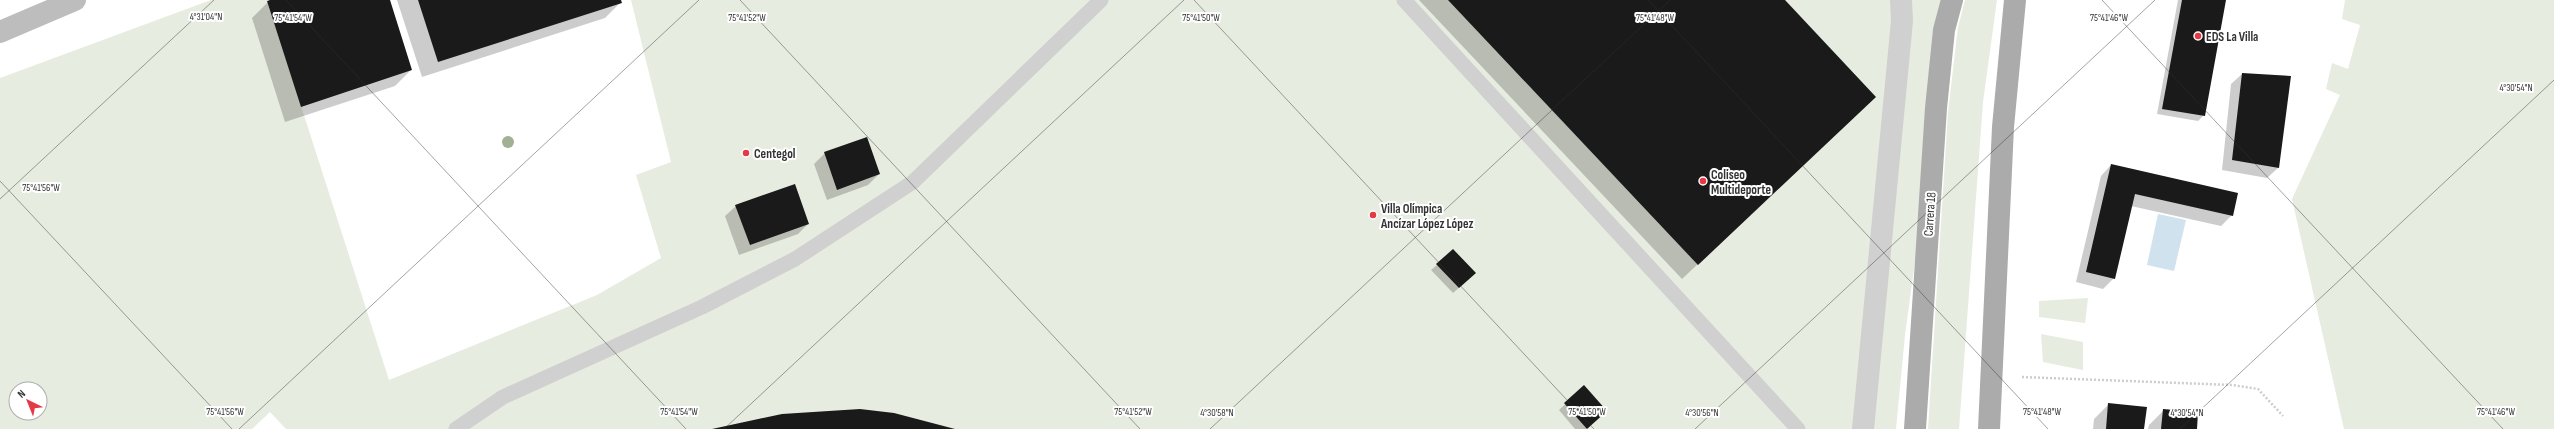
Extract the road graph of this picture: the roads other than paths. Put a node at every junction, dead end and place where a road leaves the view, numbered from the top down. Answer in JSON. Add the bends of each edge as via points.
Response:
{"nodes":[{"id":1,"x":75,"y":0,"type":"edge"},
{"id":2,"x":1101,"y":0,"type":"edge"},
{"id":3,"x":1404,"y":0,"type":"edge"},
{"id":4,"x":1901,"y":0,"type":"edge"},
{"id":5,"x":1942,"y":0,"type":"edge"},
{"id":6,"x":1952,"y":0,"type":"edge"},
{"id":7,"x":2015,"y":0,"type":"edge"},
{"id":8,"x":1944,"y":30,"type":"junction"},
{"id":9,"x":0,"y":32,"type":"edge"},
{"id":10,"x":456,"y":429,"type":"edge"},
{"id":11,"x":1798,"y":429,"type":"edge"},
{"id":12,"x":1863,"y":429,"type":"edge"},
{"id":13,"x":1915,"y":429,"type":"edge"},
{"id":14,"x":1989,"y":429,"type":"edge"}],
"edges":[{"from":1,"to":9,"type":"street"},
{"from":2,"to":10,"type":"lane","via":[[913,182],[795,259],[702,307],[503,397]]},
{"from":3,"to":11,"type":"lane"},
{"from":4,"to":12,"type":"street","via":[[1902,21]]},
{"from":5,"to":8,"type":"street"},
{"from":6,"to":8,"type":"main road","name":"Carrera 18"},
{"from":7,"to":14,"type":"main road","via":[[2003,127],[1994,376]]},
{"from":8,"to":13,"type":"main road","name":"Carrera 18","via":[[1936,108]]}]}
